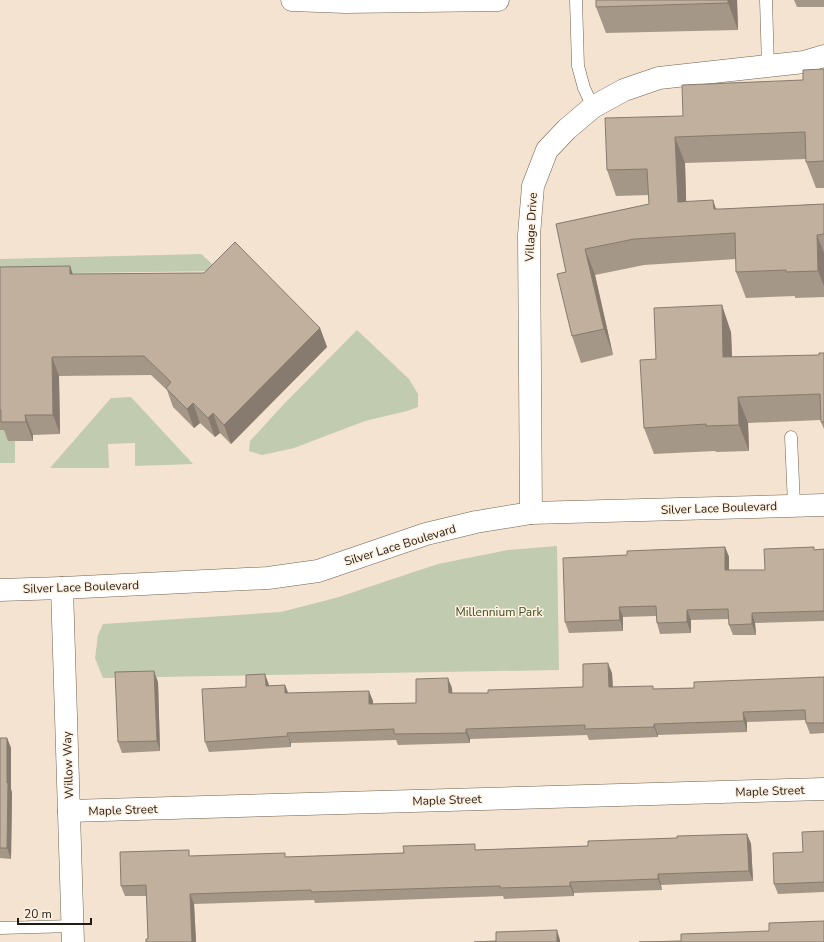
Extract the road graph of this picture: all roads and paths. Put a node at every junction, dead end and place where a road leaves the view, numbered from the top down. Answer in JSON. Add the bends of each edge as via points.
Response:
{"nodes":[{"id":1,"x":292,"y":0,"type":"edge"},
{"id":2,"x":498,"y":0,"type":"edge"},
{"id":3,"x":576,"y":0,"type":"edge"},
{"id":4,"x":766,"y":0,"type":"edge"},
{"id":5,"x":824,"y":56,"type":"edge"},
{"id":6,"x":768,"y":66,"type":"junction"},
{"id":7,"x":593,"y":107,"type":"junction"},
{"id":8,"x":791,"y":437,"type":"dead end"},
{"id":9,"x":824,"y":505,"type":"edge"},
{"id":10,"x":794,"y":506,"type":"junction"},
{"id":11,"x":531,"y":513,"type":"junction"},
{"id":12,"x":62,"y":588,"type":"junction"},
{"id":13,"x":0,"y":590,"type":"edge"},
{"id":14,"x":824,"y":789,"type":"edge"},
{"id":15,"x":69,"y":811,"type":"junction"},
{"id":16,"x":0,"y":928,"type":"edge"},
{"id":17,"x":73,"y":934,"type":"edge"}],
"edges":[{"from":1,"to":2,"type":"street"},
{"from":3,"to":7,"type":"lane","via":[[578,66]]},
{"from":4,"to":6,"type":"lane"},
{"from":5,"to":6,"type":"street","name":"Village Drive","via":[[804,62]]},
{"from":6,"to":7,"type":"street","name":"Village Drive","via":[[659,78],[624,90]]},
{"from":7,"to":11,"type":"street","name":"Village Drive","via":[[547,150],[533,186],[529,235]]},
{"from":8,"to":10,"type":"lane"},
{"from":9,"to":10,"type":"street","name":"Silver Lace Boulevard"},
{"from":10,"to":11,"type":"street","name":"Silver Lace Boulevard"},
{"from":11,"to":12,"type":"street","name":"Silver Lace Boulevard","via":[[426,534],[318,571],[268,578]]},
{"from":12,"to":13,"type":"street","name":"Silver Lace Boulevard"},
{"from":12,"to":15,"type":"street","name":"Willow Way"},
{"from":14,"to":15,"type":"street","name":"Maple Street"},
{"from":15,"to":17,"type":"street","name":"Willow Way"},
{"from":16,"to":17,"type":"lane"}]}
